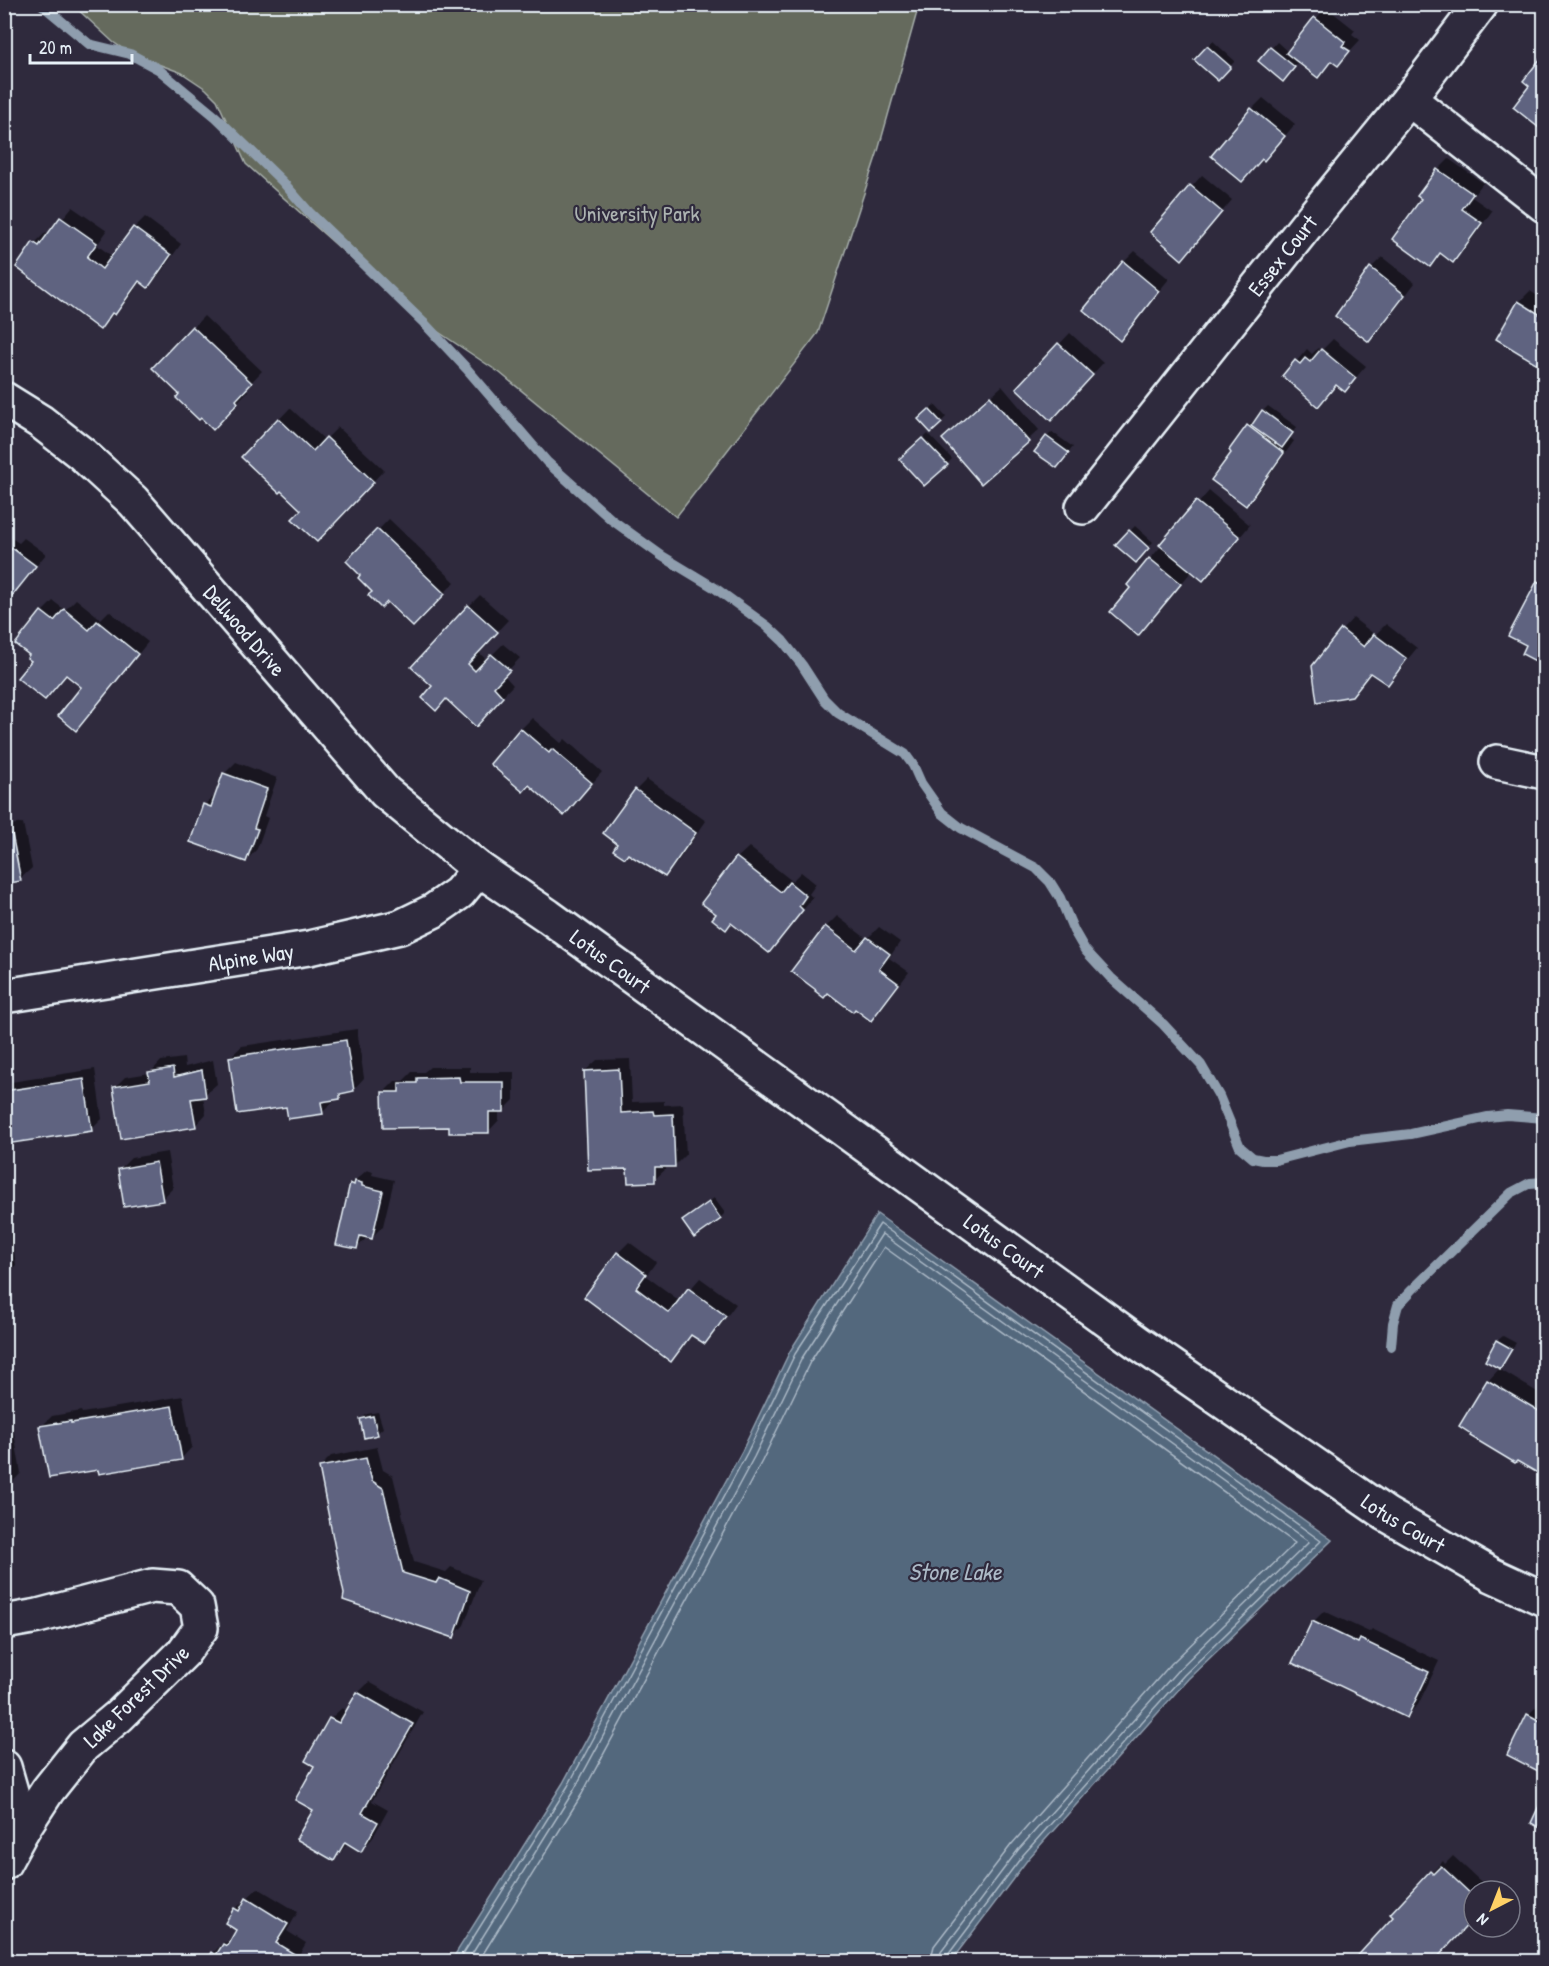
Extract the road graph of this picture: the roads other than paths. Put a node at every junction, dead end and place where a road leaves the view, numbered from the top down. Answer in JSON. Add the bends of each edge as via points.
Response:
{"nodes":[{"id":1,"x":1481,"y":4,"type":"edge"},
{"id":2,"x":1409,"y":99,"type":"junction"},
{"id":3,"x":1545,"y":205,"type":"edge"},
{"id":4,"x":4,"y":399,"type":"edge"},
{"id":5,"x":1083,"y":507,"type":"dead end"},
{"id":6,"x":1497,"y":762,"type":"dead end"},
{"id":7,"x":1545,"y":772,"type":"edge"},
{"id":8,"x":479,"y":869,"type":"junction"},
{"id":9,"x":4,"y":996,"type":"edge"},
{"id":10,"x":1545,"y":1599,"type":"edge"},
{"id":11,"x":4,"y":1622,"type":"edge"},
{"id":12,"x":4,"y":1767,"type":"edge"},
{"id":13,"x":22,"y":1830,"type":"junction"},
{"id":14,"x":4,"y":1863,"type":"edge"}],
"edges":[{"from":1,"to":2,"type":"street","name":"Essex Court"},
{"from":2,"to":3,"type":"street"},
{"from":2,"to":5,"type":"street","name":"Essex Court"},
{"from":4,"to":8,"type":"street","name":"Dellwood Drive","via":[[82,454],[133,501],[385,792]]},
{"from":6,"to":7,"type":"street"},
{"from":8,"to":9,"type":"street","name":"Alpine Way","via":[[459,893],[400,927],[309,948]]},
{"from":8,"to":10,"type":"street","name":"Lotus Court","via":[[1137,1342],[1386,1514],[1492,1575]]},
{"from":11,"to":13,"type":"street","name":"Lake Forest Drive","via":[[152,1586],[178,1588],[197,1606],[201,1628],[183,1653],[83,1746]]},
{"from":12,"to":13,"type":"street"},
{"from":13,"to":14,"type":"street","name":"Lake Forest Drive"}]}
